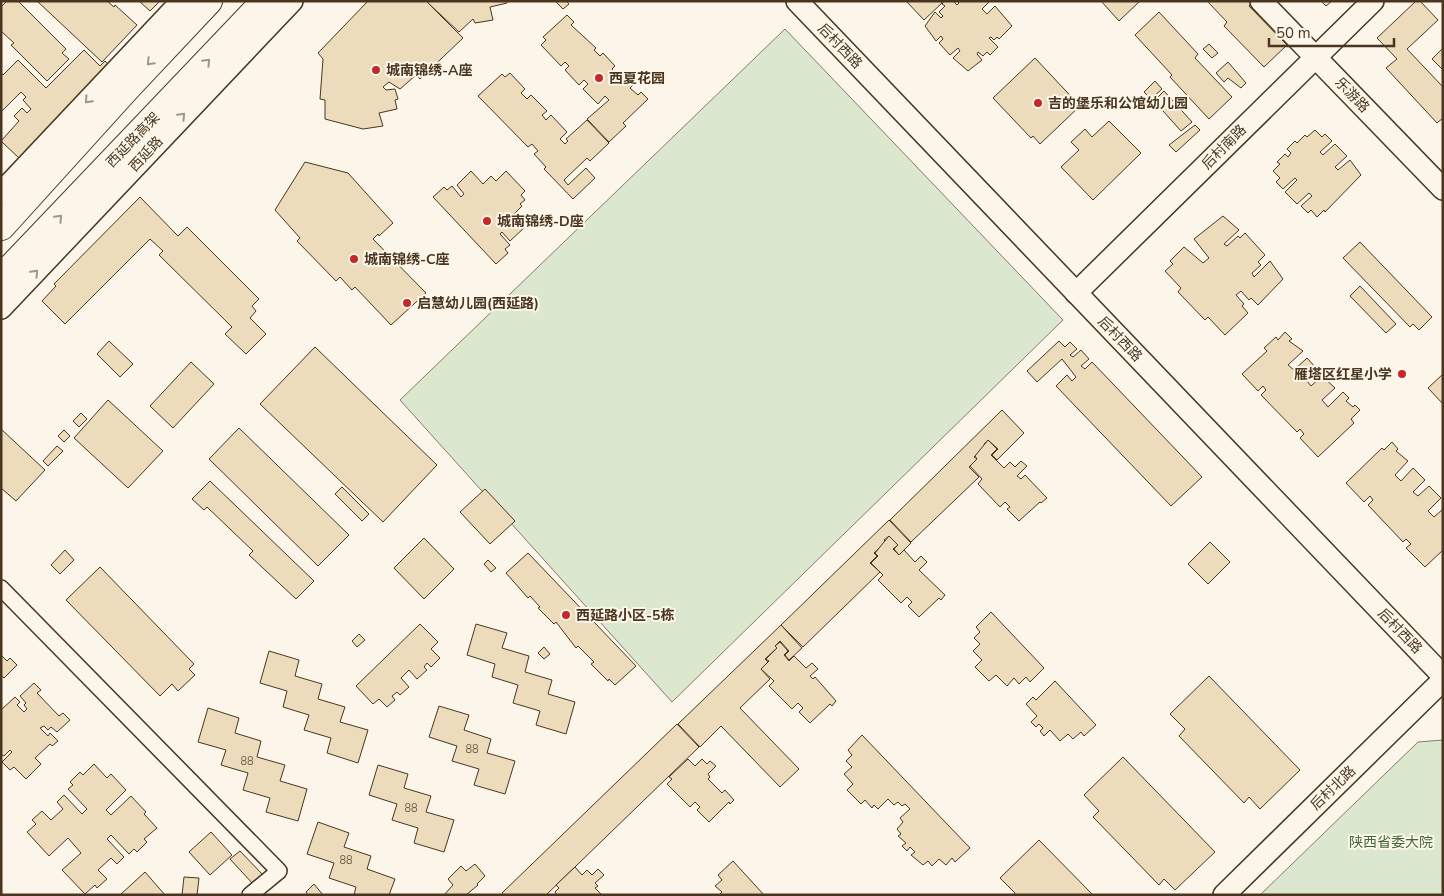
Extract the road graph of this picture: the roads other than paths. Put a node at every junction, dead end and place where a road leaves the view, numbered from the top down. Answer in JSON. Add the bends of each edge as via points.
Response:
{"nodes":[{"id":1,"x":182,"y":1,"type":"edge"},
{"id":2,"x":208,"y":1,"type":"edge"},
{"id":3,"x":266,"y":1,"type":"edge"},
{"id":4,"x":292,"y":1,"type":"edge"},
{"id":5,"x":797,"y":1,"type":"edge"},
{"id":6,"x":1261,"y":1,"type":"edge"},
{"id":7,"x":1373,"y":1,"type":"edge"},
{"id":8,"x":1315,"y":58,"type":"junction"},
{"id":9,"x":1443,"y":189,"type":"edge"},
{"id":10,"x":1,"y":193,"type":"edge"},
{"id":11,"x":1,"y":226,"type":"edge"},
{"id":12,"x":1,"y":279,"type":"edge"},
{"id":13,"x":1076,"y":293,"type":"junction"},
{"id":14,"x":1,"y":308,"type":"edge"},
{"id":15,"x":1,"y":588,"type":"edge"},
{"id":16,"x":1443,"y":676,"type":"edge"},
{"id":17,"x":1443,"y":680,"type":"edge"},
{"id":18,"x":250,"y":895,"type":"edge"},
{"id":19,"x":1224,"y":895,"type":"edge"}],
"edges":[{"from":1,"to":10,"type":"street","one_way":true},
{"from":2,"to":11,"type":"highway","one_way":true},
{"from":12,"to":3,"type":"highway","name":"西延路高架","one_way":true},
{"from":14,"to":4,"type":"street","name":"西延路","one_way":true},
{"from":5,"to":13,"type":"street","name":"后村西路"},
{"from":6,"to":8,"type":"street","name":"乐游路"},
{"from":7,"to":8,"type":"street","name":"后村南路"},
{"from":8,"to":9,"type":"street","name":"乐游路"},
{"from":8,"to":13,"type":"street","name":"后村南路"},
{"from":13,"to":16,"type":"street","name":"后村西路"},
{"from":15,"to":18,"type":"street","via":[[279,871]]},
{"from":17,"to":19,"type":"street","name":"后村北路"}]}
